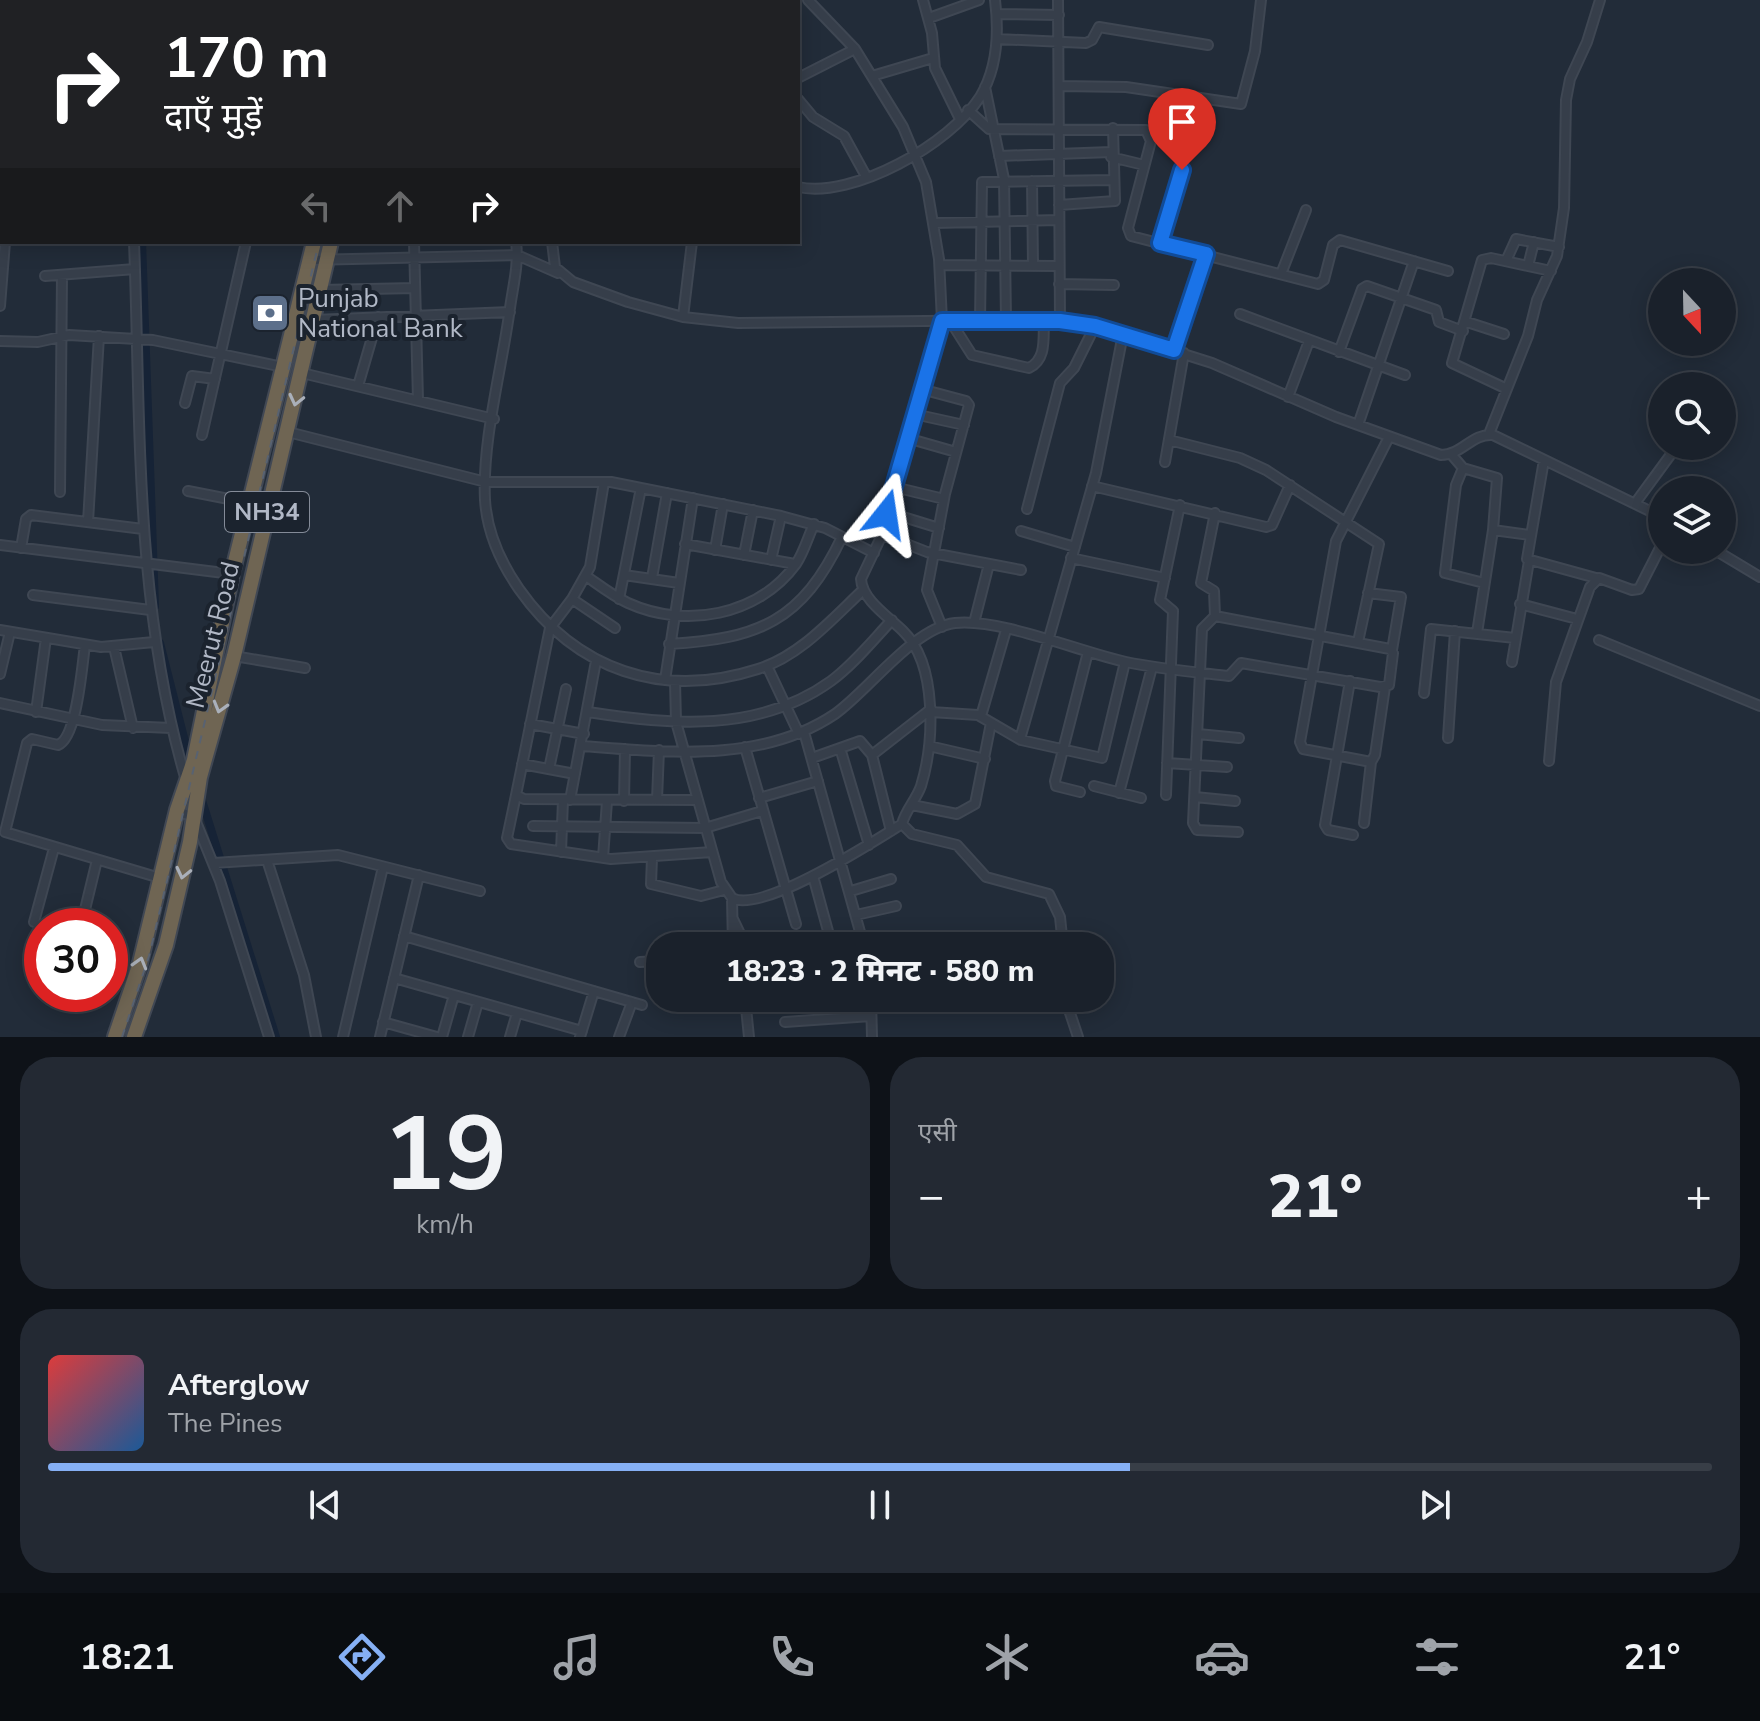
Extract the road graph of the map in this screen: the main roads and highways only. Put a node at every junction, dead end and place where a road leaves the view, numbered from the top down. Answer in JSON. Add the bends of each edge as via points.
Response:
{"nodes":[{"id":1,"x":314,"y":244,"type":"edge"},
{"id":2,"x":331,"y":244,"type":"edge"},
{"id":3,"x":192,"y":780,"type":"junction"},
{"id":4,"x":115,"y":1037,"type":"edge"},
{"id":5,"x":134,"y":1037,"type":"edge"}],
"edges":[{"from":1,"to":3,"type":"highway","name":"Meerut Road","number":"NH34","via":[[232,574]]},
{"from":2,"to":3,"type":"highway","name":"Meerut Road","number":"NH34","one_way":true,"via":[[234,656]]},
{"from":4,"to":3,"type":"highway","name":"Meerut Road","number":"NH34","one_way":true,"via":[[140,963],[177,811]]},
{"from":3,"to":5,"type":"highway","name":"Meerut Road","number":"NH34","one_way":true,"via":[[194,817],[166,945]]}]}
